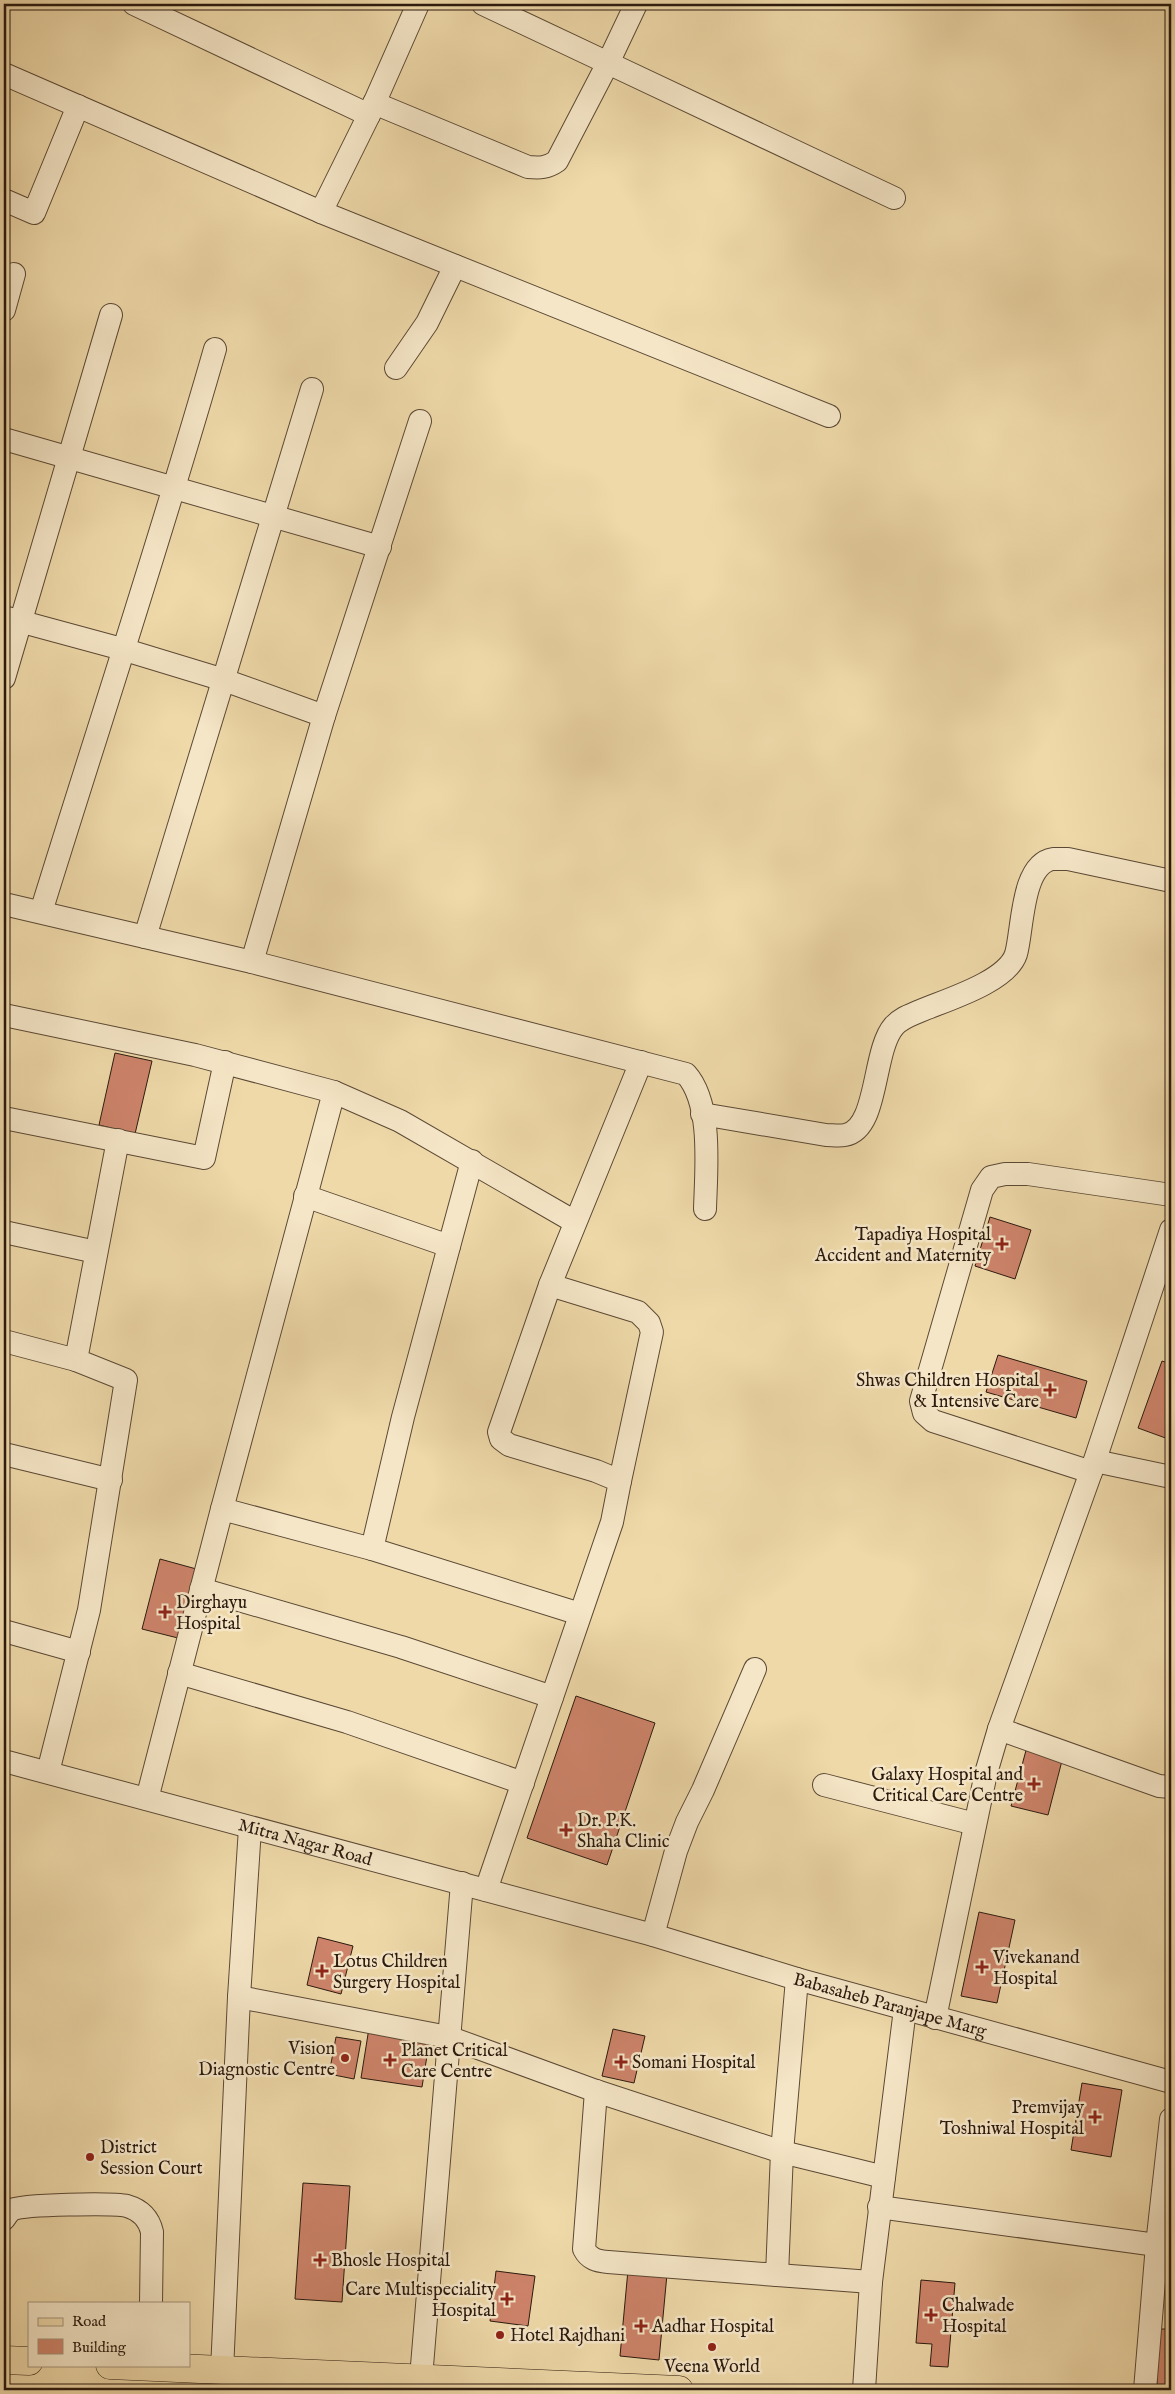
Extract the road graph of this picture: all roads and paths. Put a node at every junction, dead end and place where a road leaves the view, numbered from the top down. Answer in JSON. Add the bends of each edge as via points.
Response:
{"nodes":[{"id":1,"x":134,"y":4,"type":"edge"},
{"id":2,"x":418,"y":4,"type":"edge"},
{"id":3,"x":483,"y":4,"type":"edge"},
{"id":4,"x":636,"y":4,"type":"edge"},
{"id":5,"x":608,"y":63,"type":"junction"},
{"id":6,"x":4,"y":74,"type":"edge"},
{"id":7,"x":78,"y":106,"type":"junction"},
{"id":8,"x":372,"y":109,"type":"junction"},
{"id":9,"x":894,"y":198,"type":"dead end"},
{"id":10,"x":4,"y":200,"type":"edge"},
{"id":11,"x":320,"y":212,"type":"junction"},
{"id":12,"x":455,"y":266,"type":"junction"},
{"id":13,"x":14,"y":274,"type":"dead end"},
{"id":14,"x":4,"y":310,"type":"edge"},
{"id":15,"x":111,"y":316,"type":"dead end"},
{"id":16,"x":215,"y":349,"type":"dead end"},
{"id":17,"x":396,"y":368,"type":"dead end"},
{"id":18,"x":312,"y":389,"type":"dead end"},
{"id":19,"x":829,"y":416,"type":"dead end"},
{"id":20,"x":420,"y":421,"type":"dead end"},
{"id":21,"x":4,"y":440,"type":"edge"},
{"id":22,"x":71,"y":458,"type":"junction"},
{"id":23,"x":176,"y":488,"type":"junction"},
{"id":24,"x":273,"y":516,"type":"junction"},
{"id":25,"x":380,"y":547,"type":"junction"},
{"id":26,"x":13,"y":619,"type":"edge"},
{"id":27,"x":122,"y":649,"type":"junction"},
{"id":28,"x":4,"y":678,"type":"edge"},
{"id":29,"x":224,"y":680,"type":"junction"},
{"id":30,"x":324,"y":716,"type":"junction"},
{"id":31,"x":1171,"y":881,"type":"edge"},
{"id":32,"x":4,"y":904,"type":"edge"},
{"id":33,"x":41,"y":912,"type":"junction"},
{"id":34,"x":145,"y":938,"type":"junction"},
{"id":35,"x":252,"y":962,"type":"junction"},
{"id":36,"x":4,"y":1015,"type":"edge"},
{"id":37,"x":225,"y":1062,"type":"junction"},
{"id":38,"x":640,"y":1062,"type":"junction"},
{"id":39,"x":334,"y":1092,"type":"junction"},
{"id":40,"x":702,"y":1114,"type":"junction"},
{"id":41,"x":4,"y":1118,"type":"edge"},
{"id":42,"x":118,"y":1140,"type":"junction"},
{"id":43,"x":472,"y":1161,"type":"junction"},
{"id":44,"x":1171,"y":1195,"type":"edge"},
{"id":45,"x":305,"y":1196,"type":"junction"},
{"id":46,"x":705,"y":1209,"type":"dead end"},
{"id":47,"x":575,"y":1222,"type":"junction"},
{"id":48,"x":1171,"y":1230,"type":"edge"},
{"id":49,"x":4,"y":1232,"type":"edge"},
{"id":50,"x":449,"y":1246,"type":"junction"},
{"id":51,"x":96,"y":1252,"type":"junction"},
{"id":52,"x":550,"y":1285,"type":"junction"},
{"id":53,"x":4,"y":1341,"type":"edge"},
{"id":54,"x":76,"y":1360,"type":"junction"},
{"id":55,"x":4,"y":1454,"type":"edge"},
{"id":56,"x":1093,"y":1466,"type":"junction"},
{"id":57,"x":1171,"y":1477,"type":"edge"},
{"id":58,"x":111,"y":1480,"type":"junction"},
{"id":59,"x":620,"y":1482,"type":"junction"},
{"id":60,"x":222,"y":1509,"type":"junction"},
{"id":61,"x":372,"y":1549,"type":"junction"},
{"id":62,"x":201,"y":1589,"type":"junction"},
{"id":63,"x":580,"y":1614,"type":"junction"},
{"id":64,"x":4,"y":1631,"type":"edge"},
{"id":65,"x":79,"y":1652,"type":"junction"},
{"id":66,"x":755,"y":1670,"type":"dead end"},
{"id":67,"x":179,"y":1673,"type":"junction"},
{"id":68,"x":552,"y":1697,"type":"junction"},
{"id":69,"x":998,"y":1729,"type":"junction"},
{"id":70,"x":4,"y":1761,"type":"edge"},
{"id":71,"x":48,"y":1772,"type":"junction"},
{"id":72,"x":523,"y":1783,"type":"junction"},
{"id":73,"x":824,"y":1785,"type":"dead end"},
{"id":74,"x":1171,"y":1788,"type":"edge"},
{"id":75,"x":147,"y":1799,"type":"junction"},
{"id":76,"x":975,"y":1824,"type":"junction"},
{"id":77,"x":250,"y":1828,"type":"junction"},
{"id":78,"x":462,"y":1883,"type":"junction"},
{"id":79,"x":486,"y":1890,"type":"junction"},
{"id":80,"x":609,"y":1923,"type":"joint"},
{"id":81,"x":653,"y":1935,"type":"junction"},
{"id":82,"x":797,"y":1979,"type":"junction"},
{"id":83,"x":239,"y":1997,"type":"junction"},
{"id":84,"x":905,"y":2010,"type":"junction"},
{"id":85,"x":935,"y":2018,"type":"junction"},
{"id":86,"x":448,"y":2037,"type":"junction"},
{"id":87,"x":1171,"y":2082,"type":"edge"},
{"id":88,"x":596,"y":2090,"type":"junction"},
{"id":89,"x":1171,"y":2119,"type":"edge"},
{"id":90,"x":782,"y":2152,"type":"junction"},
{"id":91,"x":884,"y":2177,"type":"junction"},
{"id":92,"x":879,"y":2207,"type":"junction"},
{"id":93,"x":4,"y":2219,"type":"edge"},
{"id":94,"x":1164,"y":2246,"type":"edge"},
{"id":95,"x":777,"y":2275,"type":"junction"},
{"id":96,"x":871,"y":2282,"type":"junction"},
{"id":97,"x":151,"y":2302,"type":"edge"},
{"id":98,"x":4,"y":2360,"type":"edge"},
{"id":99,"x":28,"y":2362,"type":"edge"},
{"id":100,"x":150,"y":2366,"type":"edge"},
{"id":101,"x":222,"y":2371,"type":"junction"},
{"id":102,"x":421,"y":2384,"type":"edge"},
{"id":103,"x":679,"y":2390,"type":"edge"},
{"id":104,"x":864,"y":2390,"type":"edge"},
{"id":105,"x":1146,"y":2390,"type":"edge"}],
"edges":[{"from":1,"to":8,"type":"street"},
{"from":2,"to":8,"type":"street"},
{"from":3,"to":5,"type":"street"},
{"from":4,"to":5,"type":"street"},
{"from":5,"to":8,"type":"street","via":[[557,161],[550,166],[528,167]]},
{"from":5,"to":9,"type":"street"},
{"from":6,"to":7,"type":"street"},
{"from":7,"to":10,"type":"street","via":[[34,212]]},
{"from":7,"to":11,"type":"street"},
{"from":8,"to":11,"type":"street"},
{"from":11,"to":12,"type":"street"},
{"from":12,"to":17,"type":"street","via":[[428,323]]},
{"from":12,"to":19,"type":"street"},
{"from":13,"to":14,"type":"street"},
{"from":15,"to":22,"type":"street"},
{"from":16,"to":23,"type":"street"},
{"from":18,"to":24,"type":"street"},
{"from":20,"to":25,"type":"street"},
{"from":21,"to":22,"type":"street"},
{"from":22,"to":23,"type":"street"},
{"from":22,"to":26,"type":"street"},
{"from":23,"to":24,"type":"street"},
{"from":23,"to":27,"type":"street"},
{"from":24,"to":25,"type":"street"},
{"from":24,"to":29,"type":"street"},
{"from":25,"to":30,"type":"street"},
{"from":26,"to":27,"type":"street"},
{"from":26,"to":28,"type":"street"},
{"from":27,"to":29,"type":"street"},
{"from":27,"to":33,"type":"street"},
{"from":29,"to":30,"type":"street"},
{"from":29,"to":34,"type":"street"},
{"from":30,"to":35,"type":"street"},
{"from":31,"to":40,"type":"street","via":[[1068,859],[1052,859],[1043,864],[1034,874],[1028,890],[1016,955],[1007,968],[992,980],[899,1021],[887,1034],[861,1127],[846,1135],[826,1135]]},
{"from":32,"to":33,"type":"street"},
{"from":33,"to":34,"type":"street"},
{"from":34,"to":35,"type":"street"},
{"from":35,"to":38,"type":"street"},
{"from":36,"to":37,"type":"street"},
{"from":37,"to":39,"type":"street"},
{"from":37,"to":42,"type":"street","via":[[204,1158]]},
{"from":38,"to":40,"type":"street","via":[[686,1074],[699,1094]]},
{"from":38,"to":47,"type":"street"},
{"from":39,"to":43,"type":"street","via":[[400,1121]]},
{"from":39,"to":45,"type":"street"},
{"from":40,"to":46,"type":"street","via":[[706,1156]]},
{"from":41,"to":42,"type":"street"},
{"from":42,"to":51,"type":"street"},
{"from":43,"to":47,"type":"street"},
{"from":43,"to":50,"type":"street"},
{"from":44,"to":56,"type":"street","via":[[1028,1174],[991,1177],[982,1190],[921,1401],[924,1413],[933,1421]]},
{"from":45,"to":50,"type":"street"},
{"from":45,"to":60,"type":"street"},
{"from":47,"to":52,"type":"street"},
{"from":48,"to":56,"type":"street"},
{"from":49,"to":51,"type":"street"},
{"from":50,"to":61,"type":"street"},
{"from":51,"to":54,"type":"street"},
{"from":52,"to":59,"type":"street","via":[[638,1312],[650,1323],[652,1332]]},
{"from":52,"to":59,"type":"street","via":[[501,1423],[501,1439],[509,1445],[596,1471]]},
{"from":53,"to":54,"type":"street"},
{"from":54,"to":58,"type":"street","via":[[126,1380]]},
{"from":55,"to":58,"type":"street"},
{"from":56,"to":57,"type":"street"},
{"from":56,"to":69,"type":"street"},
{"from":58,"to":65,"type":"street"},
{"from":59,"to":63,"type":"street","via":[[612,1522]]},
{"from":60,"to":61,"type":"street"},
{"from":60,"to":62,"type":"street"},
{"from":61,"to":63,"type":"street"},
{"from":62,"to":67,"type":"street"},
{"from":62,"to":68,"type":"street","via":[[402,1647]]},
{"from":63,"to":68,"type":"street"},
{"from":64,"to":65,"type":"street"},
{"from":65,"to":71,"type":"street"},
{"from":66,"to":81,"type":"street","via":[[687,1822]]},
{"from":67,"to":72,"type":"street","via":[[347,1722]]},
{"from":67,"to":75,"type":"street"},
{"from":68,"to":72,"type":"street"},
{"from":69,"to":74,"type":"street"},
{"from":69,"to":76,"type":"street"},
{"from":70,"to":71,"type":"street","name":"Mitra Nagar Road"},
{"from":71,"to":75,"type":"street","name":"Mitra Nagar Road"},
{"from":72,"to":79,"type":"street"},
{"from":73,"to":76,"type":"street"},
{"from":75,"to":77,"type":"street","name":"Mitra Nagar Road"},
{"from":76,"to":85,"type":"street"},
{"from":77,"to":78,"type":"street","name":"Mitra Nagar Road"},
{"from":77,"to":83,"type":"street"},
{"from":78,"to":79,"type":"street","name":"Mitra Nagar Road"},
{"from":78,"to":86,"type":"street"},
{"from":79,"to":80,"type":"street","name":"Mitra Nagar Road"},
{"from":80,"to":81,"type":"street","name":"Babasaheb Paranjape Marg"},
{"from":81,"to":82,"type":"street","name":"Babasaheb Paranjape Marg"},
{"from":82,"to":84,"type":"street","name":"Babasaheb Paranjape Marg"},
{"from":82,"to":90,"type":"street"},
{"from":83,"to":86,"type":"street"},
{"from":83,"to":101,"type":"street"},
{"from":84,"to":85,"type":"street","name":"Babasaheb Paranjape Marg"},
{"from":84,"to":91,"type":"street"},
{"from":85,"to":87,"type":"street","name":"Babasaheb Paranjape Marg"},
{"from":86,"to":88,"type":"street"},
{"from":86,"to":102,"type":"street"},
{"from":88,"to":90,"type":"street"},
{"from":88,"to":95,"type":"street","via":[[584,2248],[588,2255],[608,2262]]},
{"from":89,"to":94,"type":"street"},
{"from":90,"to":91,"type":"street"},
{"from":90,"to":95,"type":"street"},
{"from":91,"to":92,"type":"street"},
{"from":92,"to":94,"type":"street"},
{"from":92,"to":96,"type":"street"},
{"from":93,"to":97,"type":"street","via":[[11,2210],[32,2205],[126,2206],[142,2214],[152,2232]]},
{"from":94,"to":105,"type":"street"},
{"from":95,"to":96,"type":"street"},
{"from":96,"to":104,"type":"street"},
{"from":98,"to":99,"type":"main road"},
{"from":100,"to":101,"type":"main road"},
{"from":101,"to":102,"type":"main road"},
{"from":102,"to":103,"type":"main road"}]}
